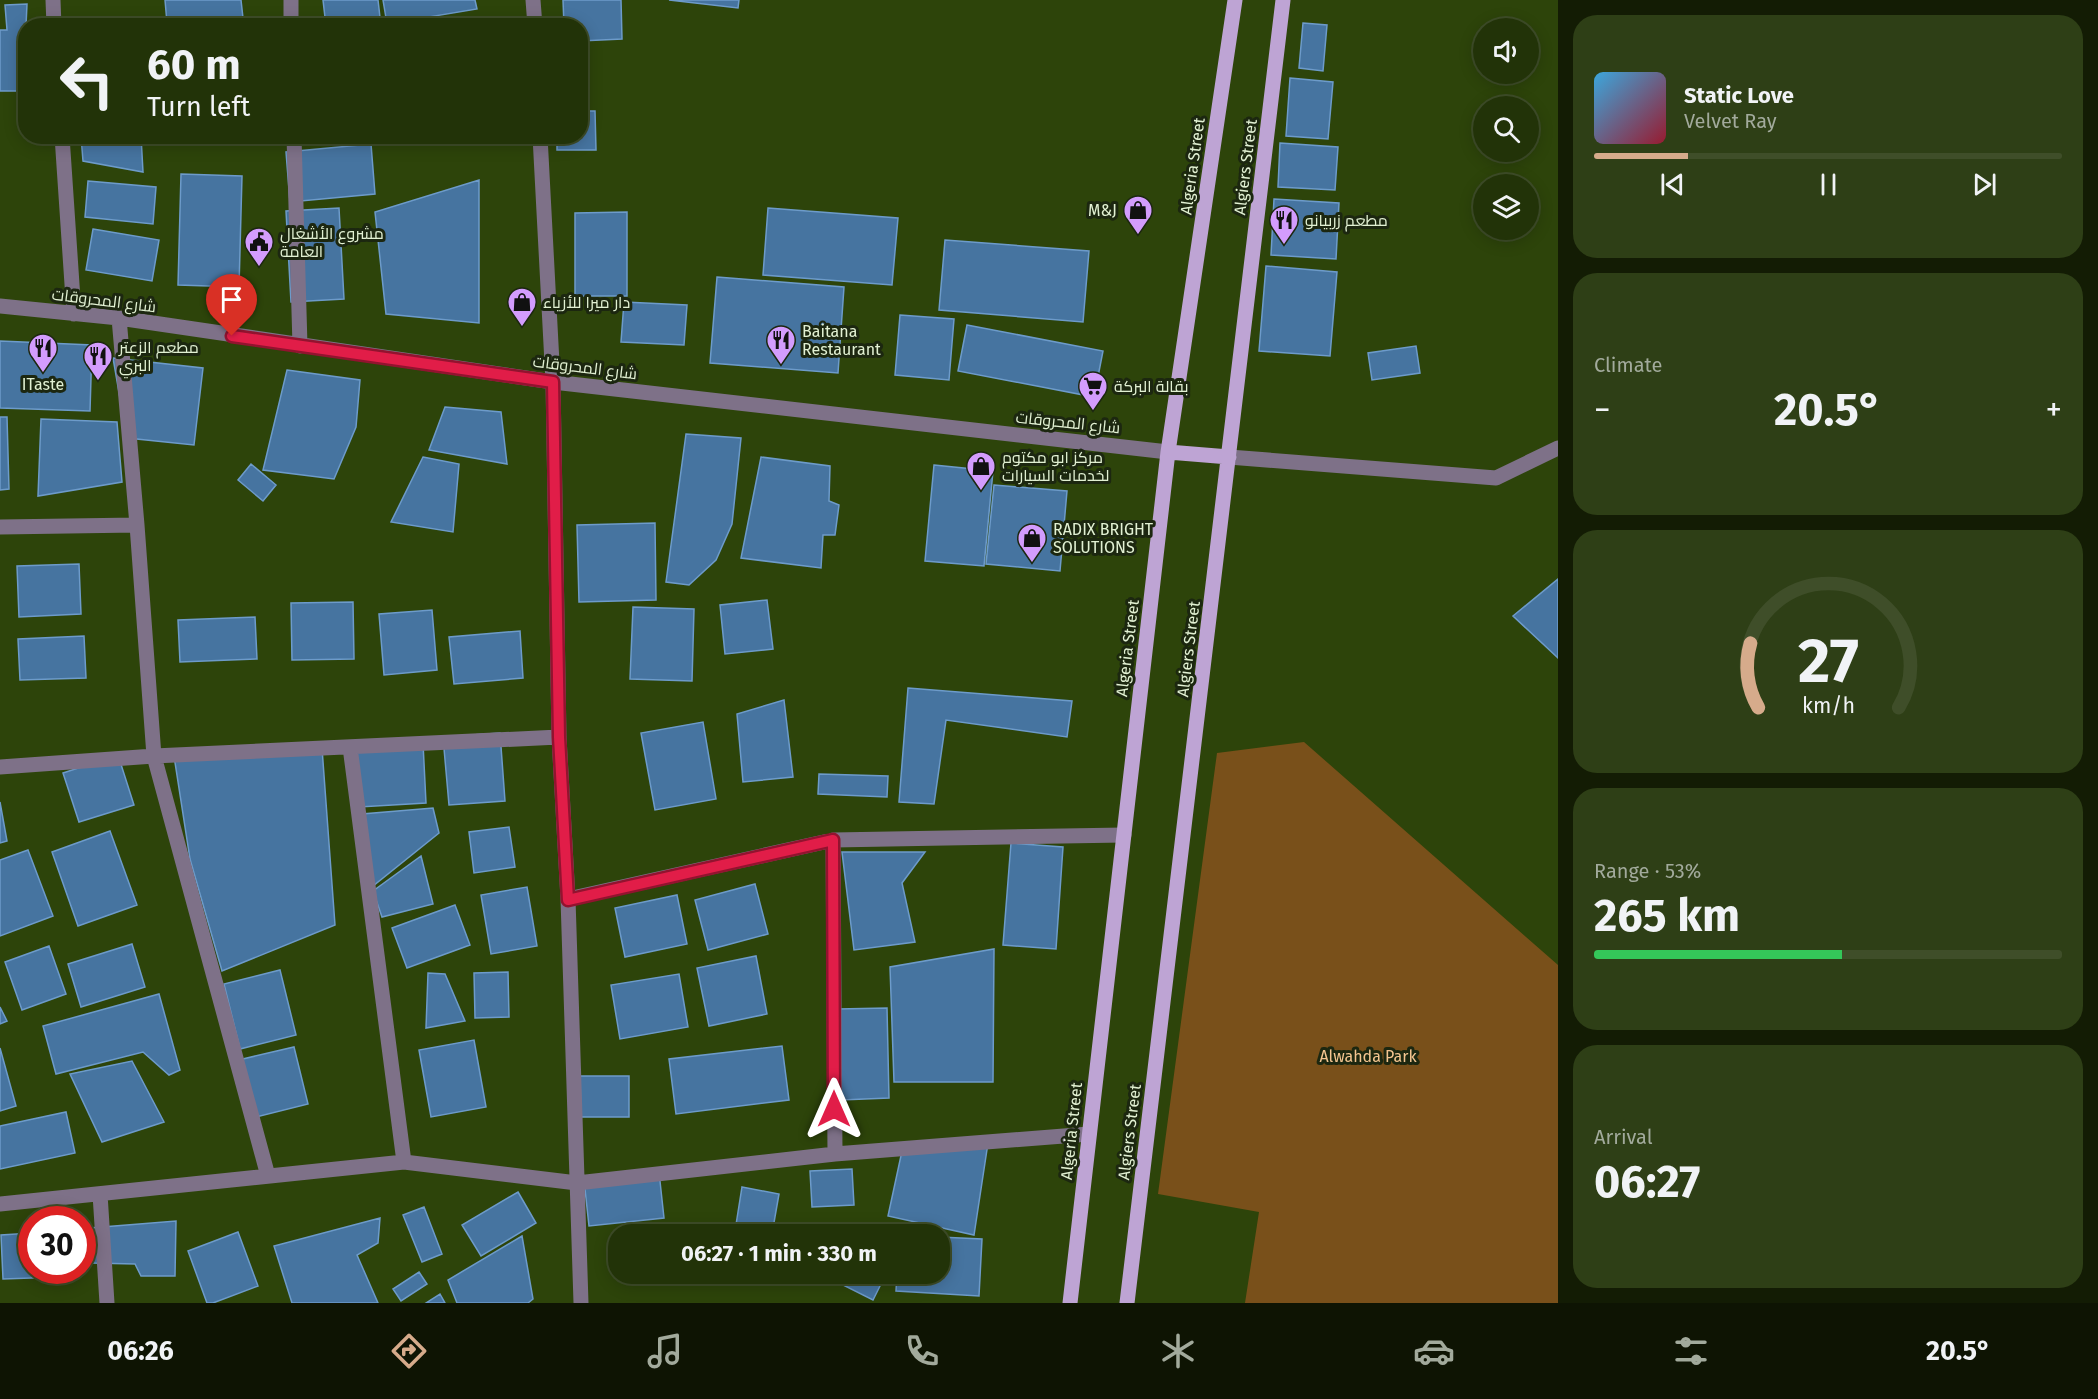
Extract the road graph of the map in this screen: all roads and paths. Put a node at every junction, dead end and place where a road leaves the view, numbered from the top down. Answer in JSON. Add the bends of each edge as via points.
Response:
{"nodes":[{"id":1,"x":53,"y":0,"type":"edge"},
{"id":2,"x":291,"y":0,"type":"edge"},
{"id":3,"x":533,"y":0,"type":"edge"},
{"id":4,"x":1235,"y":0,"type":"edge"},
{"id":5,"x":1283,"y":0,"type":"edge"},
{"id":6,"x":54,"y":18,"type":"edge"},
{"id":7,"x":291,"y":18,"type":"edge"},
{"id":8,"x":534,"y":18,"type":"edge"},
{"id":9,"x":63,"y":144,"type":"edge"},
{"id":10,"x":294,"y":144,"type":"edge"},
{"id":11,"x":540,"y":144,"type":"edge"},
{"id":12,"x":0,"y":306,"type":"edge"},
{"id":13,"x":74,"y":314,"type":"junction"},
{"id":14,"x":119,"y":318,"type":"junction"},
{"id":15,"x":300,"y":346,"type":"junction"},
{"id":16,"x":553,"y":382,"type":"junction"},
{"id":17,"x":1558,"y":448,"type":"edge"},
{"id":18,"x":1168,"y":452,"type":"junction"},
{"id":19,"x":1229,"y":457,"type":"junction"},
{"id":20,"x":137,"y":525,"type":"junction"},
{"id":21,"x":0,"y":527,"type":"edge"},
{"id":22,"x":559,"y":737,"type":"junction"},
{"id":23,"x":350,"y":747,"type":"junction"},
{"id":24,"x":154,"y":756,"type":"junction"},
{"id":25,"x":0,"y":767,"type":"edge"},
{"id":26,"x":1124,"y":835,"type":"junction"},
{"id":27,"x":833,"y":840,"type":"junction"},
{"id":28,"x":568,"y":900,"type":"junction"},
{"id":29,"x":1089,"y":1134,"type":"junction"},
{"id":30,"x":835,"y":1154,"type":"junction"},
{"id":31,"x":404,"y":1162,"type":"junction"},
{"id":32,"x":268,"y":1176,"type":"junction"},
{"id":33,"x":577,"y":1183,"type":"junction"},
{"id":34,"x":100,"y":1194,"type":"junction"},
{"id":35,"x":0,"y":1204,"type":"edge"},
{"id":36,"x":107,"y":1303,"type":"edge"},
{"id":37,"x":581,"y":1303,"type":"edge"},
{"id":38,"x":1070,"y":1303,"type":"edge"},
{"id":39,"x":1127,"y":1303,"type":"edge"}],
"edges":[{"from":1,"to":6,"type":"street"},
{"from":2,"to":7,"type":"street"},
{"from":3,"to":8,"type":"street"},
{"from":4,"to":18,"type":"main road","name":"Algeria Street"},
{"from":5,"to":19,"type":"main road","name":"Algiers Street"},
{"from":9,"to":13,"type":"street"},
{"from":10,"to":15,"type":"street"},
{"from":11,"to":16,"type":"street"},
{"from":12,"to":13,"type":"street","name":"شارع المحروقات"},
{"from":13,"to":14,"type":"street","name":"شارع المحروقات"},
{"from":14,"to":15,"type":"street","name":"شارع المحروقات"},
{"from":14,"to":20,"type":"street"},
{"from":15,"to":16,"type":"street","name":"شارع المحروقات"},
{"from":16,"to":18,"type":"street","name":"شارع المحروقات"},
{"from":16,"to":22,"type":"street"},
{"from":17,"to":19,"type":"street","via":[[1496,478]]},
{"from":18,"to":19,"type":"main road"},
{"from":18,"to":26,"type":"main road","name":"Algeria Street"},
{"from":19,"to":39,"type":"main road","name":"Algiers Street"},
{"from":20,"to":21,"type":"street"},
{"from":20,"to":24,"type":"street"},
{"from":22,"to":23,"type":"street"},
{"from":22,"to":28,"type":"street"},
{"from":23,"to":24,"type":"street"},
{"from":23,"to":31,"type":"street"},
{"from":24,"to":25,"type":"street"},
{"from":24,"to":32,"type":"street"},
{"from":26,"to":27,"type":"street"},
{"from":26,"to":29,"type":"main road","name":"Algeria Street"},
{"from":27,"to":28,"type":"street"},
{"from":27,"to":30,"type":"street"},
{"from":28,"to":33,"type":"street"},
{"from":29,"to":30,"type":"street"},
{"from":29,"to":38,"type":"main road","name":"Algeria Street"},
{"from":30,"to":33,"type":"street"},
{"from":31,"to":32,"type":"street"},
{"from":31,"to":33,"type":"street"},
{"from":32,"to":34,"type":"street"},
{"from":33,"to":37,"type":"street"},
{"from":34,"to":35,"type":"street"},
{"from":34,"to":36,"type":"street"}]}
